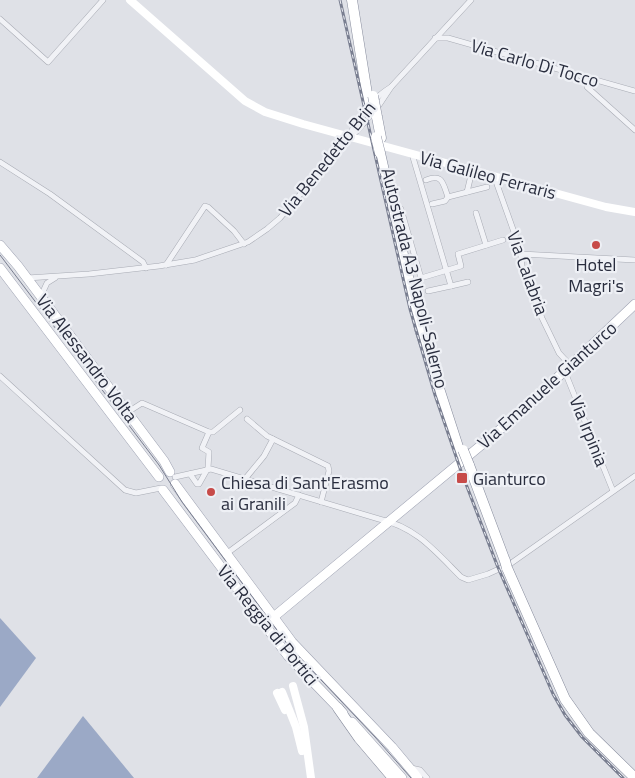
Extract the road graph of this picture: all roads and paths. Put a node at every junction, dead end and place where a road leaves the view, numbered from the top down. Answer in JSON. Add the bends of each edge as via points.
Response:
{"nodes":[{"id":1,"x":103,"y":0,"type":"edge"},
{"id":2,"x":130,"y":0,"type":"edge"},
{"id":3,"x":352,"y":0,"type":"edge"},
{"id":4,"x":358,"y":0,"type":"edge"},
{"id":5,"x":471,"y":0,"type":"edge"},
{"id":6,"x":0,"y":19,"type":"edge"},
{"id":7,"x":435,"y":38,"type":"junction"},
{"id":8,"x":587,"y":77,"type":"junction"},
{"id":9,"x":635,"y":91,"type":"edge"},
{"id":10,"x":371,"y":98,"type":"junction"},
{"id":11,"x":635,"y":130,"type":"edge"},
{"id":12,"x":349,"y":137,"type":"junction"},
{"id":13,"x":412,"y":154,"type":"junction"},
{"id":14,"x":0,"y":162,"type":"edge"},
{"id":15,"x":472,"y":171,"type":"junction"},
{"id":16,"x":494,"y":176,"type":"junction"},
{"id":17,"x":426,"y":180,"type":"dead end"},
{"id":18,"x":487,"y":187,"type":"dead end"},
{"id":19,"x":467,"y":192,"type":"junction"},
{"id":20,"x":448,"y":197,"type":"junction"},
{"id":21,"x":432,"y":204,"type":"dead end"},
{"id":22,"x":401,"y":209,"type":"dead end"},
{"id":23,"x":620,"y":210,"type":"junction"},
{"id":24,"x":635,"y":212,"type":"edge"},
{"id":25,"x":476,"y":214,"type":"dead end"},
{"id":26,"x":635,"y":219,"type":"edge"},
{"id":27,"x":503,"y":240,"type":"dead end"},
{"id":28,"x":244,"y":244,"type":"junction"},
{"id":29,"x":0,"y":245,"type":"edge"},
{"id":30,"x":486,"y":245,"type":"junction"},
{"id":31,"x":521,"y":254,"type":"junction"},
{"id":32,"x":635,"y":260,"type":"edge"},
{"id":33,"x":166,"y":265,"type":"junction"},
{"id":34,"x":0,"y":268,"type":"edge"},
{"id":35,"x":146,"y":268,"type":"junction"},
{"id":36,"x":447,"y":271,"type":"junction"},
{"id":37,"x":61,"y":277,"type":"junction"},
{"id":38,"x":27,"y":278,"type":"junction"},
{"id":39,"x":468,"y":282,"type":"dead end"},
{"id":40,"x":451,"y":286,"type":"junction"},
{"id":41,"x":428,"y":291,"type":"dead end"},
{"id":42,"x":41,"y":297,"type":"junction"},
{"id":43,"x":635,"y":304,"type":"edge"},
{"id":44,"x":568,"y":369,"type":"junction"},
{"id":45,"x":0,"y":376,"type":"edge"},
{"id":46,"x":240,"y":410,"type":"dead end"},
{"id":47,"x":128,"y":412,"type":"junction"},
{"id":48,"x":247,"y":419,"type":"dead end"},
{"id":49,"x":209,"y":432,"type":"junction"},
{"id":50,"x":273,"y":439,"type":"junction"},
{"id":51,"x":208,"y":468,"type":"junction"},
{"id":52,"x":190,"y":474,"type":"junction"},
{"id":53,"x":635,"y":476,"type":"edge"},
{"id":54,"x":159,"y":477,"type":"junction"},
{"id":55,"x":174,"y":478,"type":"junction"},
{"id":56,"x":245,"y":479,"type":"junction"},
{"id":57,"x":162,"y":489,"type":"junction"},
{"id":58,"x":613,"y":491,"type":"junction"},
{"id":59,"x":299,"y":496,"type":"junction"},
{"id":60,"x":321,"y":502,"type":"junction"},
{"id":61,"x":389,"y":522,"type":"junction"},
{"id":62,"x":226,"y":554,"type":"junction"},
{"id":63,"x":504,"y":566,"type":"junction"},
{"id":64,"x":274,"y":617,"type":"junction"},
{"id":65,"x":264,"y":625,"type":"junction"},
{"id":66,"x":286,"y":690,"type":"junction"},
{"id":67,"x":338,"y":708,"type":"junction"},
{"id":68,"x":302,"y":738,"type":"junction"},
{"id":69,"x":409,"y":768,"type":"junction"},
{"id":70,"x":398,"y":777,"type":"edge"},
{"id":71,"x":306,"y":778,"type":"edge"},
{"id":72,"x":311,"y":778,"type":"edge"},
{"id":73,"x":418,"y":778,"type":"edge"},
{"id":74,"x":427,"y":778,"type":"edge"},
{"id":75,"x":629,"y":778,"type":"edge"},
{"id":76,"x":635,"y":778,"type":"edge"}],
"edges":[{"from":1,"to":6,"type":"street","via":[[48,62]]},
{"from":2,"to":12,"type":"main road","name":"Via Galileo Ferraris","via":[[249,104],[279,118]]},
{"from":3,"to":10,"type":"highway","name":"Autostrada A3 Napoli-Salerno"},
{"from":4,"to":10,"type":"highway","name":"Autostrada A3 Napoli-Salerno"},
{"from":5,"to":7,"type":"street"},
{"from":7,"to":8,"type":"street","name":"Via Carlo Di Tocco","via":[[448,38]]},
{"from":7,"to":12,"type":"street","name":"Via Benedetto Brin","via":[[391,87],[381,93],[353,127]]},
{"from":8,"to":9,"type":"street","name":"Via Carlo Di Tocco"},
{"from":8,"to":11,"type":"street","via":[[587,87]]},
{"from":10,"to":63,"type":"highway","name":"Autostrada A3 Napoli-Salerno","bridge":true,"via":[[416,312],[433,374]]},
{"from":12,"to":13,"type":"main road","name":"Via Galileo Ferraris"},
{"from":12,"to":28,"type":"street","name":"Via Benedetto Brin","via":[[280,218]]},
{"from":13,"to":15,"type":"main road","name":"Via Galileo Ferraris"},
{"from":13,"to":36,"type":"street"},
{"from":14,"to":35,"type":"street","via":[[82,216],[143,262]]},
{"from":15,"to":16,"type":"main road","name":"Via Galileo Ferraris"},
{"from":15,"to":19,"type":"street"},
{"from":16,"to":23,"type":"main road","name":"Via Galileo Ferraris"},
{"from":16,"to":31,"type":"street","name":"Via Calabria"},
{"from":17,"to":20,"type":"street","via":[[438,178]]},
{"from":18,"to":19,"type":"street"},
{"from":19,"to":20,"type":"street"},
{"from":20,"to":21,"type":"street"},
{"from":22,"to":36,"type":"street","via":[[421,278]]},
{"from":23,"to":24,"type":"main road","name":"Via Galileo Ferraris"},
{"from":23,"to":26,"type":"main road","name":"Via Galileo Ferraris"},
{"from":25,"to":30,"type":"street"},
{"from":27,"to":30,"type":"street"},
{"from":28,"to":33,"type":"street","name":"Via Benedetto Brin","via":[[195,260]]},
{"from":28,"to":33,"type":"street","via":[[206,206]]},
{"from":29,"to":38,"type":"main road","name":"Via Alessandro Volta"},
{"from":30,"to":36,"type":"street","via":[[458,254],[461,266]]},
{"from":31,"to":32,"type":"street"},
{"from":31,"to":44,"type":"street","name":"Via Calabria","via":[[522,266],[542,318]]},
{"from":33,"to":35,"type":"street","name":"Via Benedetto Brin"},
{"from":34,"to":54,"type":"main road","name":"Via Alessandro Volta"},
{"from":35,"to":37,"type":"street","name":"Via Benedetto Brin"},
{"from":36,"to":40,"type":"street"},
{"from":37,"to":38,"type":"street","name":"Via Benedetto Brin"},
{"from":37,"to":42,"type":"street","via":[[47,283]]},
{"from":38,"to":42,"type":"main road","name":"Via Alessandro Volta"},
{"from":39,"to":40,"type":"street"},
{"from":40,"to":41,"type":"street"},
{"from":42,"to":47,"type":"main road","name":"Via Alessandro Volta"},
{"from":43,"to":44,"type":"main road","name":"Via Emanuele Gianturco"},
{"from":44,"to":58,"type":"street","name":"Via Irpinia"},
{"from":44,"to":61,"type":"main road","name":"Via Emanuele Gianturco"},
{"from":45,"to":57,"type":"street","via":[[125,490],[136,493]]},
{"from":46,"to":49,"type":"street"},
{"from":47,"to":49,"type":"street","via":[[141,403]]},
{"from":47,"to":55,"type":"main road","name":"Via Alessandro Volta"},
{"from":48,"to":50,"type":"street"},
{"from":49,"to":51,"type":"street","via":[[202,448],[209,452]]},
{"from":50,"to":56,"type":"street"},
{"from":50,"to":60,"type":"street","via":[[328,466]]},
{"from":51,"to":52,"type":"street"},
{"from":51,"to":52,"type":"street","via":[[199,484]]},
{"from":51,"to":56,"type":"street"},
{"from":52,"to":55,"type":"street"},
{"from":53,"to":58,"type":"street"},
{"from":54,"to":55,"type":"main road","via":[[164,472]]},
{"from":54,"to":57,"type":"main road"},
{"from":55,"to":57,"type":"main road","via":[[170,490]]},
{"from":55,"to":62,"type":"main road","name":"Via Reggia di Portici"},
{"from":56,"to":59,"type":"street"},
{"from":57,"to":65,"type":"main road","name":"Via Reggia di Portici"},
{"from":58,"to":61,"type":"street","via":[[510,564],[471,580],[461,577],[424,540]]},
{"from":59,"to":60,"type":"street"},
{"from":59,"to":62,"type":"street","via":[[295,503]]},
{"from":60,"to":61,"type":"street"},
{"from":61,"to":64,"type":"main road","name":"Via Emanuele Gianturco"},
{"from":62,"to":64,"type":"main road","name":"Via Reggia di Portici"},
{"from":63,"to":75,"type":"highway","name":"Autostrada A3 Napoli-Salerno","via":[[564,706],[586,736]]},
{"from":63,"to":76,"type":"highway","name":"Autostrada A3 Napoli-Salerno","via":[[564,699],[589,733]]},
{"from":64,"to":65,"type":"main road","name":"Via Emanuele Gianturco"},
{"from":64,"to":69,"type":"main road","name":"Via Reggia di Portici","via":[[300,652]]},
{"from":65,"to":67,"type":"main road","name":"Via Reggia di Portici","via":[[288,656]]},
{"from":66,"to":68,"type":"main road"},
{"from":66,"to":68,"type":"main road"},
{"from":66,"to":68,"type":"main road","via":[[301,714]]},
{"from":67,"to":70,"type":"main road","name":"Via Reggia di Portici"},
{"from":67,"to":70,"type":"highway","via":[[371,753]]},
{"from":68,"to":71,"type":"main road"},
{"from":68,"to":72,"type":"main road"},
{"from":69,"to":73,"type":"main road","name":"Via Reggia di Portici"},
{"from":69,"to":74,"type":"street","via":[[420,770]]}]}
